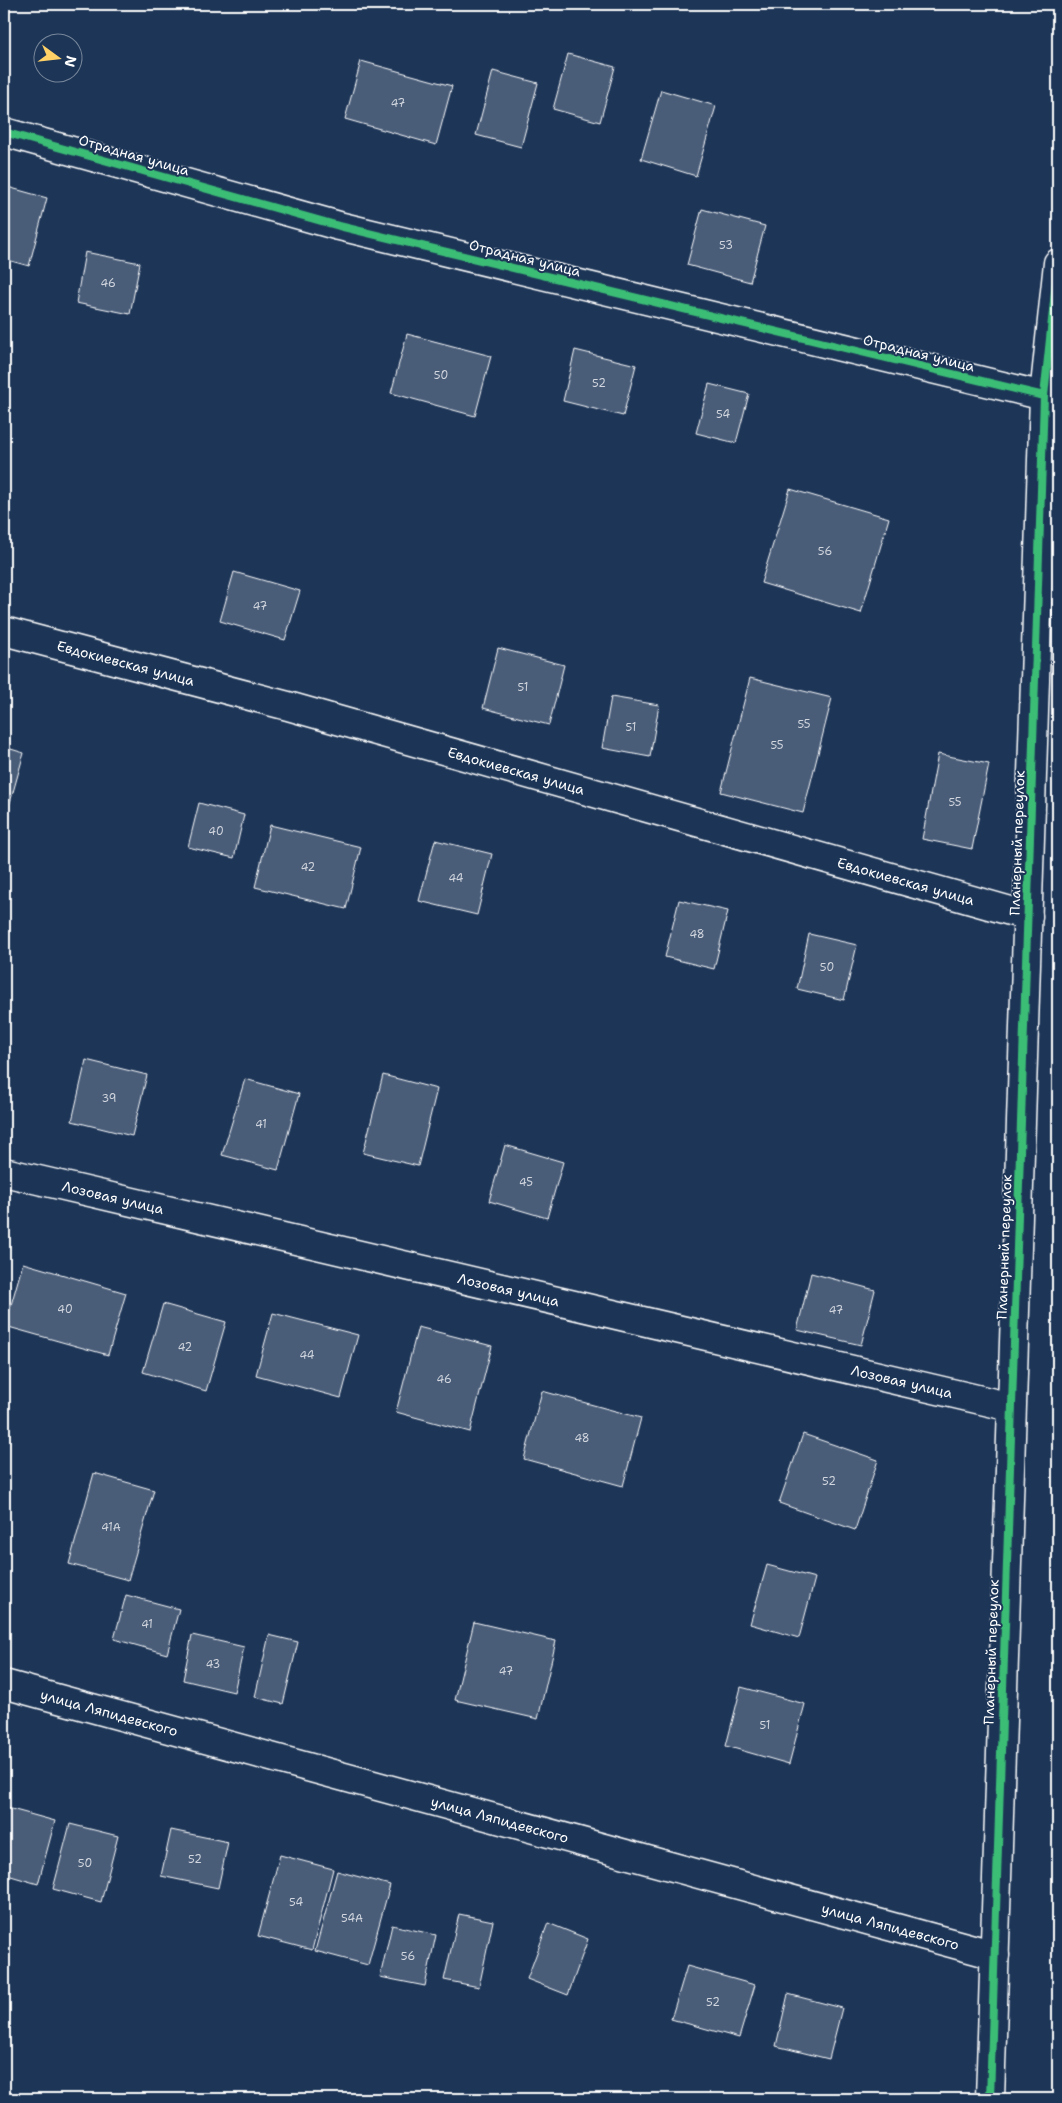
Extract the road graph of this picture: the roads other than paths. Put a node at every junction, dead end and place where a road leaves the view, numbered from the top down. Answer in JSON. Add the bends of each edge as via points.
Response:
{"nodes":[{"id":1,"x":4,"y":132,"type":"edge"},
{"id":2,"x":1058,"y":263,"type":"edge"},
{"id":3,"x":1044,"y":396,"type":"junction"},
{"id":4,"x":4,"y":631,"type":"edge"},
{"id":5,"x":1028,"y":916,"type":"junction"},
{"id":6,"x":4,"y":1172,"type":"edge"},
{"id":7,"x":1011,"y":1407,"type":"junction"},
{"id":8,"x":4,"y":1684,"type":"edge"},
{"id":9,"x":995,"y":1955,"type":"junction"},
{"id":10,"x":990,"y":2099,"type":"edge"}],
"edges":[{"from":1,"to":3,"type":"street","name":"Отрадная улица","via":[[339,226]]},
{"from":2,"to":3,"type":"street","name":"Планерный переулок"},
{"from":3,"to":5,"type":"street","name":"Планерный переулок"},
{"from":4,"to":5,"type":"street","name":"Евдокиевская улица","via":[[297,709]]},
{"from":5,"to":7,"type":"street","name":"Планерный переулок"},
{"from":6,"to":7,"type":"street","name":"Лозовая улица"},
{"from":7,"to":9,"type":"street","name":"Планерный переулок"},
{"from":8,"to":9,"type":"street","name":"улица Ляпидевского"},
{"from":9,"to":10,"type":"street","name":"Планерный переулок"}]}
